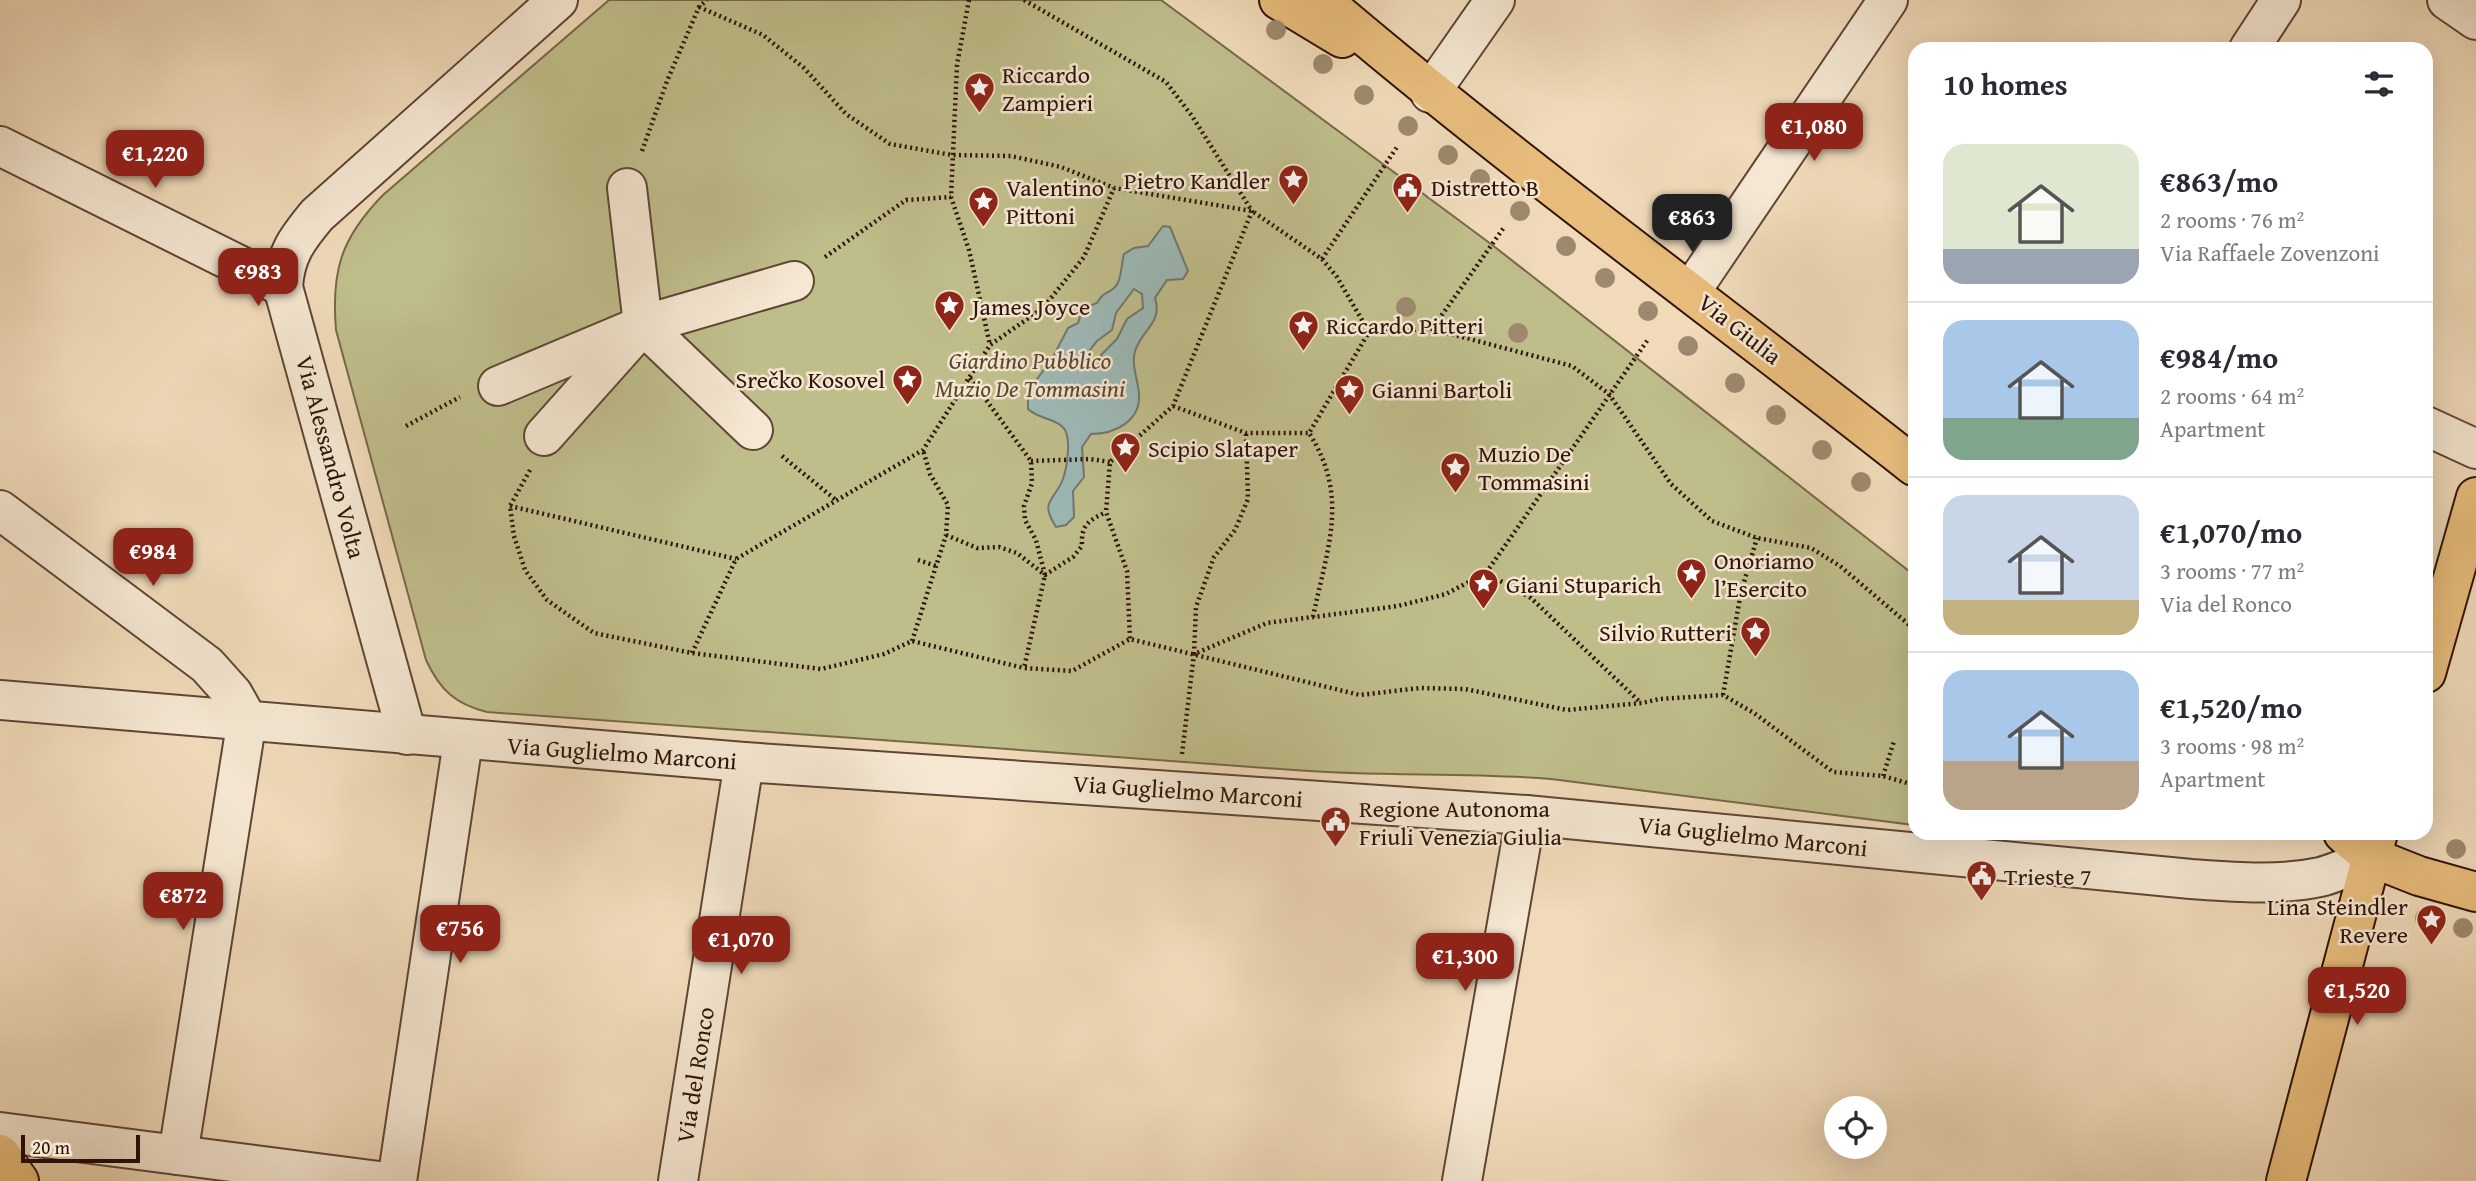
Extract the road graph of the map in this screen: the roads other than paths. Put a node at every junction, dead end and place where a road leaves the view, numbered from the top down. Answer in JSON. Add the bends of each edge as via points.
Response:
{"nodes":[{"id":1,"x":558,"y":0,"type":"edge"},
{"id":2,"x":1279,"y":0,"type":"edge"},
{"id":3,"x":1322,"y":0,"type":"edge"},
{"id":4,"x":1495,"y":0,"type":"edge"},
{"id":5,"x":1888,"y":0,"type":"edge"},
{"id":6,"x":2281,"y":0,"type":"edge"},
{"id":7,"x":2448,"y":0,"type":"edge"},
{"id":8,"x":2476,"y":20,"type":"edge"},
{"id":9,"x":2254,"y":42,"type":"edge"},
{"id":10,"x":1430,"y":93,"type":"junction"},
{"id":11,"x":0,"y":146,"type":"edge"},
{"id":12,"x":627,"y":188,"type":"road end"},
{"id":13,"x":794,"y":281,"type":"road end"},
{"id":14,"x":283,"y":287,"type":"junction"},
{"id":15,"x":1691,"y":292,"type":"junction"},
{"id":16,"x":643,"y":325,"type":"junction"},
{"id":17,"x":498,"y":386,"type":"road end"},
{"id":18,"x":2433,"y":429,"type":"edge"},
{"id":19,"x":753,"y":430,"type":"road end"},
{"id":20,"x":544,"y":436,"type":"road end"},
{"id":21,"x":2476,"y":449,"type":"edge"},
{"id":22,"x":1908,"y":461,"type":"edge"},
{"id":23,"x":2476,"y":497,"type":"edge"},
{"id":24,"x":0,"y":510,"type":"edge"},
{"id":25,"x":2433,"y":648,"type":"edge"},
{"id":26,"x":0,"y":700,"type":"edge"},
{"id":27,"x":247,"y":719,"type":"junction"},
{"id":28,"x":407,"y":735,"type":"junction"},
{"id":29,"x":464,"y":741,"type":"junction"},
{"id":30,"x":744,"y":762,"type":"junction"},
{"id":31,"x":1526,"y":815,"type":"junction"},
{"id":32,"x":2364,"y":841,"type":"edge"},
{"id":33,"x":2476,"y":892,"type":"edge"},
{"id":34,"x":0,"y":1132,"type":"edge"},
{"id":35,"x":0,"y":1154,"type":"edge"},
{"id":36,"x":178,"y":1155,"type":"junction"},
{"id":37,"x":19,"y":1181,"type":"edge"},
{"id":38,"x":379,"y":1181,"type":"edge"},
{"id":39,"x":397,"y":1181,"type":"edge"},
{"id":40,"x":678,"y":1181,"type":"edge"},
{"id":41,"x":1462,"y":1181,"type":"edge"},
{"id":42,"x":2286,"y":1181,"type":"edge"}],
"edges":[{"from":1,"to":14,"type":"street","name":"Via Alessandro Volta","via":[[317,215],[292,246]]},
{"from":2,"to":10,"type":"main road","name":"Via Giulia"},
{"from":3,"to":10,"type":"main road","name":"Via Giulia"},
{"from":4,"to":10,"type":"street"},
{"from":5,"to":15,"type":"street"},
{"from":6,"to":9,"type":"street"},
{"from":7,"to":8,"type":"street"},
{"from":10,"to":15,"type":"main road","name":"Via Giulia"},
{"from":11,"to":14,"type":"street"},
{"from":12,"to":16,"type":"street"},
{"from":13,"to":16,"type":"street"},
{"from":14,"to":28,"type":"street","name":"Via Alessandro Volta"},
{"from":15,"to":22,"type":"main road","name":"Via Giulia"},
{"from":16,"to":17,"type":"street"},
{"from":16,"to":19,"type":"street"},
{"from":16,"to":20,"type":"street"},
{"from":18,"to":21,"type":"street"},
{"from":23,"to":25,"type":"main road"},
{"from":24,"to":27,"type":"street","via":[[206,665],[233,694]]},
{"from":26,"to":27,"type":"street","name":"Via Guglielmo Marconi"},
{"from":27,"to":28,"type":"street","name":"Via Guglielmo Marconi"},
{"from":27,"to":36,"type":"street"},
{"from":28,"to":29,"type":"street","name":"Via Guglielmo Marconi"},
{"from":29,"to":30,"type":"street","name":"Via Guglielmo Marconi"},
{"from":29,"to":39,"type":"street"},
{"from":30,"to":31,"type":"street","name":"Via Guglielmo Marconi"},
{"from":30,"to":40,"type":"street","name":"Via del Ronco"},
{"from":31,"to":32,"type":"street","name":"Via Guglielmo Marconi","via":[[2244,883],[2322,877]]},
{"from":31,"to":41,"type":"street"},
{"from":32,"to":33,"type":"main road","via":[[2419,876]]},
{"from":32,"to":42,"type":"main road"},
{"from":34,"to":36,"type":"street"},
{"from":35,"to":37,"type":"main road"},
{"from":36,"to":38,"type":"street"}]}
